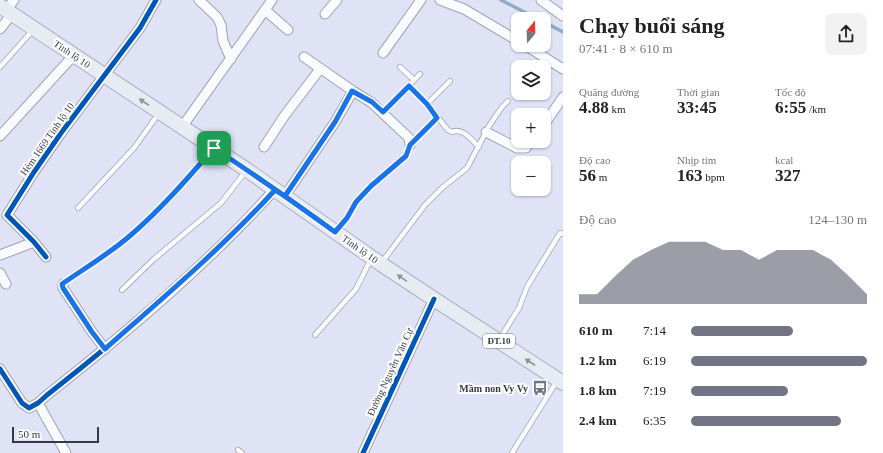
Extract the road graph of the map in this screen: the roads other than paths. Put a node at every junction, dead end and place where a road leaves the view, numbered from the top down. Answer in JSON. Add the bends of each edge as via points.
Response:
{"nodes":[{"id":1,"x":156,"y":0,"type":"edge"},
{"id":2,"x":198,"y":0,"type":"edge"},
{"id":3,"x":272,"y":0,"type":"edge"},
{"id":4,"x":337,"y":0,"type":"edge"},
{"id":5,"x":422,"y":0,"type":"edge"},
{"id":6,"x":440,"y":0,"type":"edge"},
{"id":7,"x":541,"y":0,"type":"edge"},
{"id":8,"x":8,"y":8,"type":"edge"},
{"id":9,"x":265,"y":10,"type":"junction"},
{"id":10,"x":325,"y":14,"type":"dead end"},
{"id":11,"x":563,"y":16,"type":"edge"},
{"id":12,"x":0,"y":29,"type":"edge"},
{"id":13,"x":34,"y":29,"type":"junction"},
{"id":14,"x":288,"y":30,"type":"dead end"},
{"id":15,"x":511,"y":37,"type":"edge"},
{"id":16,"x":536,"y":52,"type":"edge"},
{"id":17,"x":383,"y":53,"type":"dead end"},
{"id":18,"x":74,"y":56,"type":"junction"},
{"id":19,"x":304,"y":57,"type":"dead end"},
{"id":20,"x":231,"y":59,"type":"junction"},
{"id":21,"x":0,"y":67,"type":"edge"},
{"id":22,"x":400,"y":67,"type":"dead end"},
{"id":23,"x":320,"y":69,"type":"junction"},
{"id":24,"x":563,"y":69,"type":"edge"},
{"id":25,"x":420,"y":74,"type":"dead end"},
{"id":26,"x":104,"y":75,"type":"junction"},
{"id":27,"x":414,"y":80,"type":"junction"},
{"id":28,"x":450,"y":81,"type":"dead end"},
{"id":29,"x":409,"y":86,"type":"junction"},
{"id":30,"x":352,"y":91,"type":"junction"},
{"id":31,"x":563,"y":97,"type":"edge"},
{"id":32,"x":508,"y":101,"type":"dead end"},
{"id":33,"x":427,"y":104,"type":"junction"},
{"id":34,"x":160,"y":112,"type":"junction"},
{"id":35,"x":383,"y":112,"type":"junction"},
{"id":36,"x":551,"y":115,"type":"edge"},
{"id":37,"x":437,"y":118,"type":"junction"},
{"id":38,"x":182,"y":127,"type":"junction"},
{"id":39,"x":486,"y":132,"type":"junction"},
{"id":40,"x":0,"y":136,"type":"edge"},
{"id":41,"x":410,"y":145,"type":"junction"},
{"id":42,"x":511,"y":145,"type":"edge"},
{"id":43,"x":264,"y":147,"type":"dead end"},
{"id":44,"x":479,"y":147,"type":"junction"},
{"id":45,"x":214,"y":148,"type":"junction"},
{"id":46,"x":248,"y":170,"type":"junction"},
{"id":47,"x":280,"y":193,"type":"junction"},
{"id":48,"x":78,"y":208,"type":"dead end"},
{"id":49,"x":335,"y":232,"type":"junction"},
{"id":50,"x":563,"y":234,"type":"edge"},
{"id":51,"x":34,"y":242,"type":"junction"},
{"id":52,"x":0,"y":255,"type":"edge"},
{"id":53,"x":46,"y":257,"type":"dead end"},
{"id":54,"x":376,"y":260,"type":"junction"},
{"id":55,"x":0,"y":274,"type":"edge"},
{"id":56,"x":6,"y":284,"type":"dead end"},
{"id":57,"x":62,"y":284,"type":"joint"},
{"id":58,"x":122,"y":290,"type":"dead end"},
{"id":59,"x":434,"y":299,"type":"junction"},
{"id":60,"x":315,"y":335,"type":"dead end"},
{"id":61,"x":498,"y":341,"type":"junction"},
{"id":62,"x":105,"y":349,"type":"junction"},
{"id":63,"x":0,"y":368,"type":"edge"},
{"id":64,"x":560,"y":381,"type":"edge"},
{"id":65,"x":38,"y":403,"type":"junction"},
{"id":66,"x":66,"y":453,"type":"edge"},
{"id":67,"x":363,"y":453,"type":"edge"},
{"id":68,"x":512,"y":453,"type":"edge"}],
"edges":[{"from":1,"to":26,"type":"street","name":"Hẻm 1669 Tỉnh lộ 10","via":[[140,28]]},
{"from":2,"to":20,"type":"street","via":[[222,25],[223,40]]},
{"from":3,"to":9,"type":"street"},
{"from":4,"to":10,"type":"street"},
{"from":5,"to":17,"type":"street"},
{"from":6,"to":15,"type":"street","via":[[464,9]]},
{"from":7,"to":11,"type":"street"},
{"from":8,"to":12,"type":"street"},
{"from":8,"to":13,"type":"main road","name":"Tỉnh lộ 10","number":"ĐT.10"},
{"from":9,"to":14,"type":"street"},
{"from":9,"to":20,"type":"street"},
{"from":13,"to":18,"type":"main road","name":"Tỉnh lộ 10","number":"ĐT.10"},
{"from":13,"to":21,"type":"lane"},
{"from":16,"to":24,"type":"street"},
{"from":18,"to":26,"type":"main road","name":"Tỉnh lộ 10","number":"ĐT.10"},
{"from":18,"to":40,"type":"street"},
{"from":19,"to":23,"type":"street"},
{"from":20,"to":38,"type":"street"},
{"from":22,"to":27,"type":"lane"},
{"from":23,"to":30,"type":"street"},
{"from":23,"to":43,"type":"street"},
{"from":25,"to":27,"type":"lane"},
{"from":34,"to":26,"type":"main road","name":"Tỉnh lộ 10","number":"ĐT.10","one_way":true},
{"from":26,"to":51,"type":"street","name":"Hẻm 1669 Tỉnh lộ 10","via":[[60,133],[7,216]]},
{"from":27,"to":29,"type":"lane"},
{"from":28,"to":33,"type":"lane"},
{"from":29,"to":33,"type":"lane"},
{"from":29,"to":35,"type":"lane"},
{"from":30,"to":35,"type":"street","via":[[372,102]]},
{"from":30,"to":47,"type":"street","via":[[335,122]]},
{"from":31,"to":36,"type":"street"},
{"from":32,"to":39,"type":"lane"},
{"from":33,"to":37,"type":"lane"},
{"from":34,"to":38,"type":"main road","name":"Tỉnh lộ 10","number":"ĐT.10"},
{"from":34,"to":48,"type":"lane","via":[[134,148]]},
{"from":35,"to":41,"type":"street","via":[[409,138]]},
{"from":37,"to":41,"type":"lane"},
{"from":37,"to":44,"type":"lane","via":[[448,130],[461,131]]},
{"from":38,"to":45,"type":"main road","name":"Tỉnh lộ 10","number":"ĐT.10"},
{"from":39,"to":42,"type":"street"},
{"from":39,"to":44,"type":"lane"},
{"from":41,"to":49,"type":"lane","via":[[406,156],[356,202]]},
{"from":44,"to":54,"type":"lane","via":[[467,168],[425,205]]},
{"from":45,"to":46,"type":"main road","name":"Tỉnh lộ 10","number":"ĐT.10"},
{"from":45,"to":57,"type":"lane","via":[[153,215],[131,235]]},
{"from":46,"to":47,"type":"main road","name":"Tỉnh lộ 10","number":"ĐT.10"},
{"from":46,"to":58,"type":"lane","via":[[221,203],[154,259]]},
{"from":47,"to":49,"type":"main road","name":"Tỉnh lộ 10","number":"ĐT.10"},
{"from":47,"to":62,"type":"street"},
{"from":49,"to":54,"type":"main road","name":"Tỉnh lộ 10","number":"ĐT.10"},
{"from":50,"to":61,"type":"lane","via":[[560,233],[526,287],[519,308]]},
{"from":51,"to":52,"type":"street"},
{"from":51,"to":53,"type":"street"},
{"from":59,"to":54,"type":"main road","name":"Tỉnh lộ 10","number":"ĐT.10","one_way":true},
{"from":54,"to":60,"type":"lane","via":[[356,289]]},
{"from":55,"to":56,"type":"street"},
{"from":57,"to":62,"type":"street"},
{"from":59,"to":61,"type":"main road","name":"Tỉnh lộ 10","number":"ĐT.10"},
{"from":59,"to":67,"type":"street","name":"Đường Nguyễn Văn Cự"},
{"from":64,"to":61,"type":"main road","name":"Tỉnh lộ 10","number":"ĐT.10","one_way":true},
{"from":62,"to":65,"type":"street"},
{"from":63,"to":65,"type":"street","via":[[22,403],[29,408]]},
{"from":64,"to":68,"type":"lane"},
{"from":65,"to":66,"type":"street"}]}
